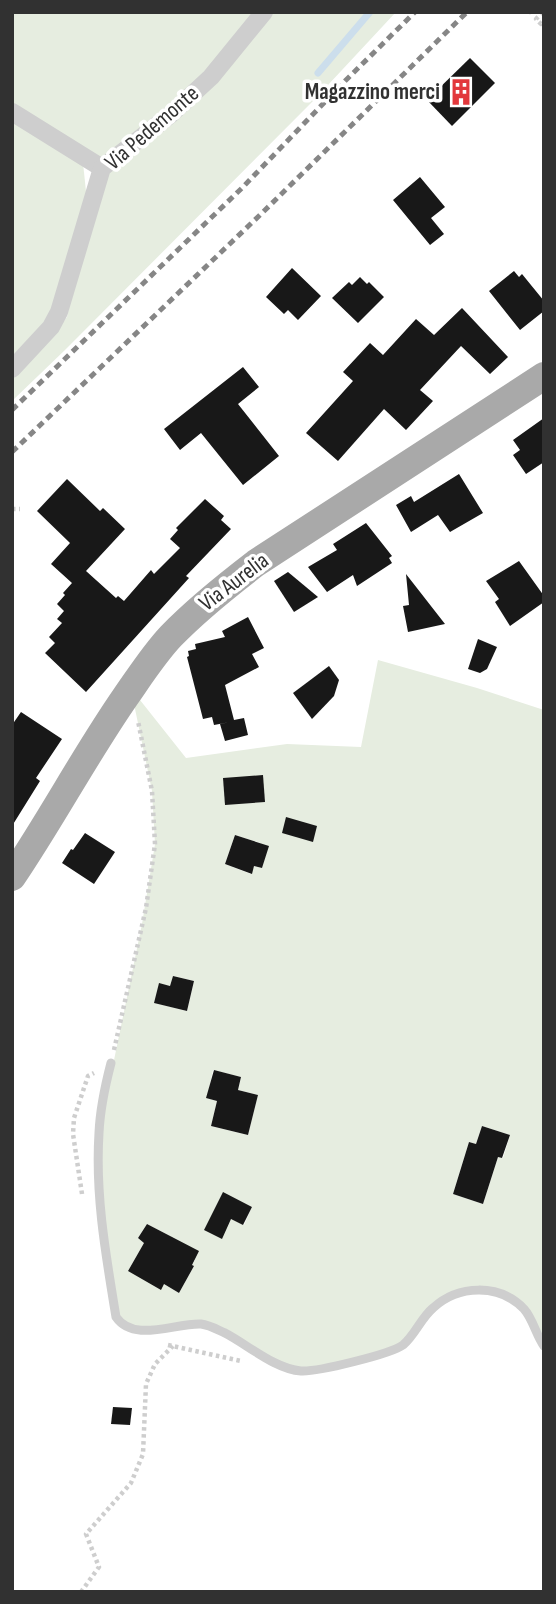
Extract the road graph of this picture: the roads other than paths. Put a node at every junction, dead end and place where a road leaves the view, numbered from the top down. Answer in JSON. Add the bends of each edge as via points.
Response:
{"nodes":[{"id":1,"x":264,"y":12,"type":"edge"},
{"id":2,"x":12,"y":111,"type":"edge"},
{"id":3,"x":102,"y":168,"type":"junction"},
{"id":4,"x":12,"y":369,"type":"edge"},
{"id":5,"x":544,"y":376,"type":"edge"},
{"id":6,"x":12,"y":877,"type":"edge"},
{"id":7,"x":111,"y":1063,"type":"road end"},
{"id":8,"x":544,"y":1346,"type":"edge"}],
"edges":[{"from":1,"to":3,"type":"street","name":"Via Pedemonte","via":[[211,77]]},
{"from":2,"to":3,"type":"street"},
{"from":3,"to":4,"type":"street","name":"Via Pedemonte","via":[[59,312]]},
{"from":5,"to":6,"type":"main road","name":"Via Aurelia","via":[[215,593],[169,638],[129,692]]},
{"from":7,"to":8,"type":"lane","via":[[100,1116],[101,1219],[116,1317],[121,1324],[136,1331],[201,1324],[284,1367],[303,1371],[381,1355],[403,1345],[444,1298],[476,1289],[497,1293],[524,1309]]}]}
